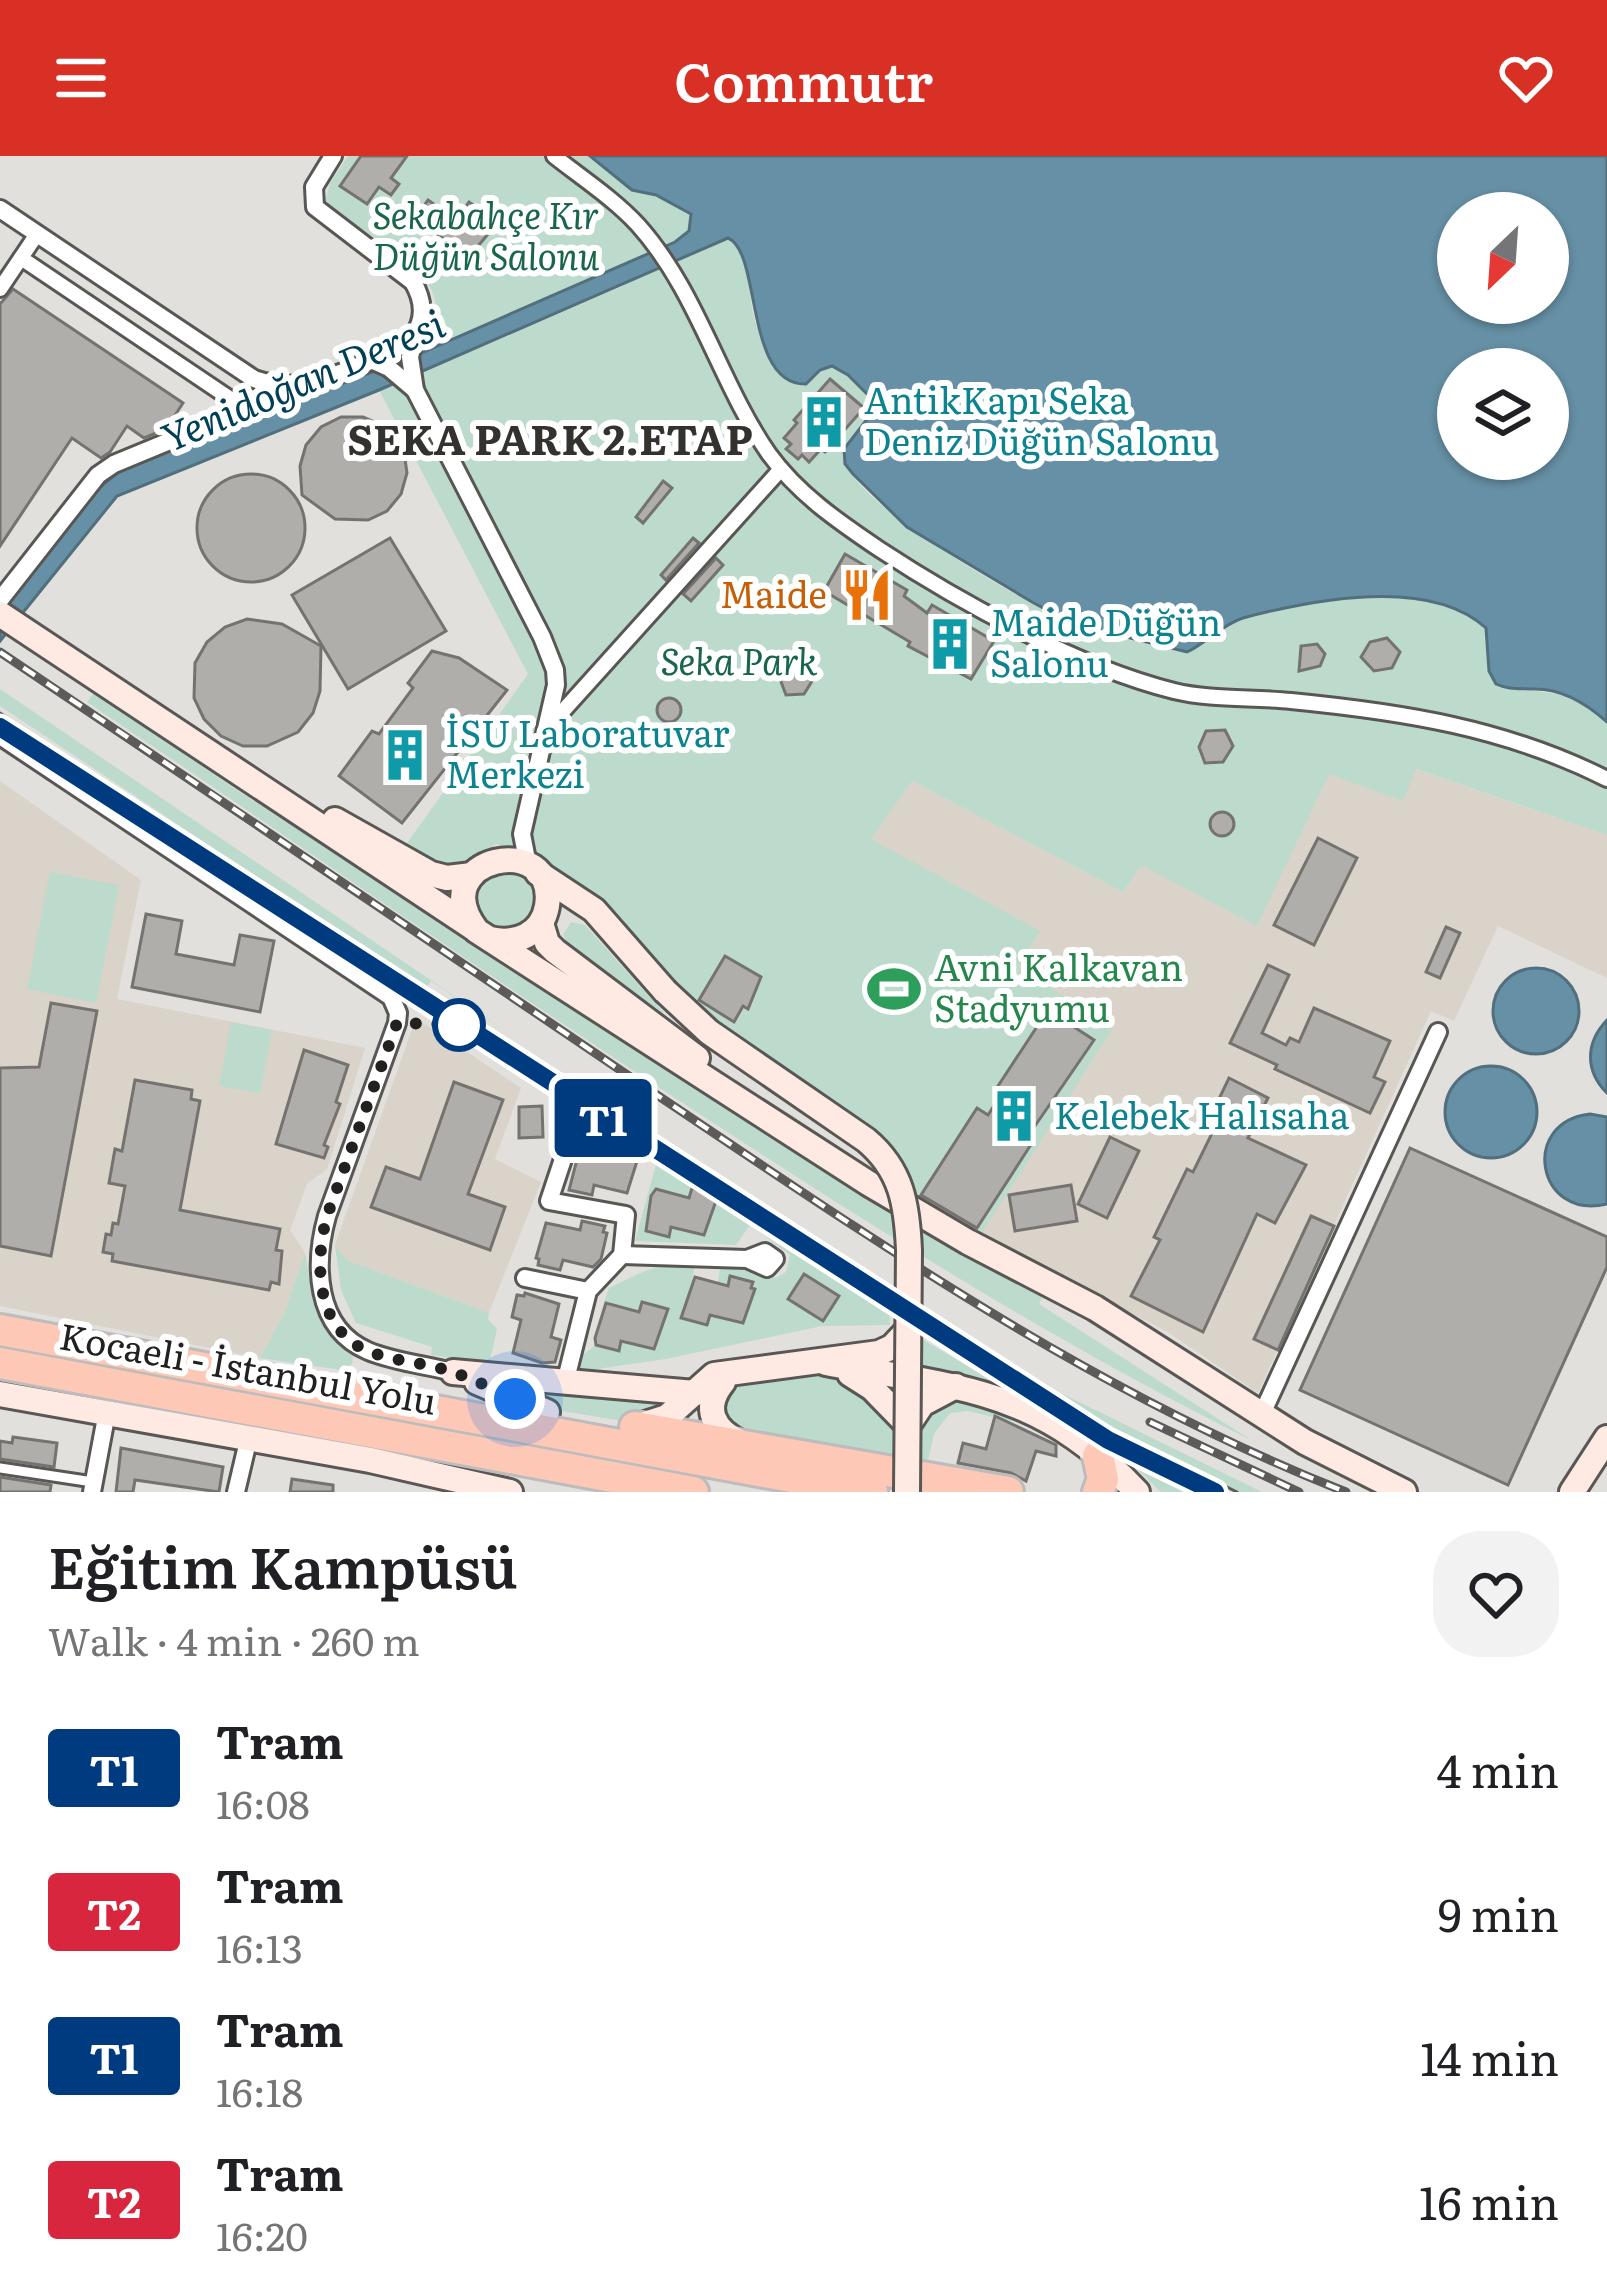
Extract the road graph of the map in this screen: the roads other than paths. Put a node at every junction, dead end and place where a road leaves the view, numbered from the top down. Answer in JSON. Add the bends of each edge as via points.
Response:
{"nodes":[{"id":1,"x":334,"y":156,"type":"edge"},
{"id":2,"x":554,"y":156,"type":"edge"},
{"id":3,"x":0,"y":209,"type":"edge"},
{"id":4,"x":38,"y":234,"type":"junction"},
{"id":5,"x":21,"y":258,"type":"junction"},
{"id":6,"x":0,"y":289,"type":"edge"},
{"id":7,"x":415,"y":332,"type":"junction"},
{"id":8,"x":369,"y":359,"type":"junction"},
{"id":9,"x":405,"y":373,"type":"junction"},
{"id":10,"x":308,"y":383,"type":"junction"},
{"id":11,"x":247,"y":410,"type":"junction"},
{"id":12,"x":781,"y":470,"type":"junction"},
{"id":13,"x":0,"y":600,"type":"edge"},
{"id":14,"x":0,"y":614,"type":"edge"},
{"id":15,"x":551,"y":712,"type":"junction"},
{"id":16,"x":0,"y":736,"type":"edge"},
{"id":17,"x":210,"y":755,"type":"junction"},
{"id":18,"x":1607,"y":779,"type":"edge"},
{"id":19,"x":522,"y":834,"type":"junction"},
{"id":20,"x":500,"y":859,"type":"junction"},
{"id":21,"x":533,"y":869,"type":"junction"},
{"id":22,"x":472,"y":875,"type":"junction"},
{"id":23,"x":595,"y":910,"type":"junction"},
{"id":24,"x":543,"y":919,"type":"junction"},
{"id":25,"x":483,"y":934,"type":"junction"},
{"id":26,"x":1438,"y":1032,"type":"dead end"},
{"id":27,"x":789,"y":1130,"type":"junction"},
{"id":28,"x":568,"y":1144,"type":"dead end"},
{"id":29,"x":622,"y":1255,"type":"junction"},
{"id":30,"x":747,"y":1259,"type":"dead end"},
{"id":31,"x":525,"y":1278,"type":"dead end"},
{"id":32,"x":588,"y":1291,"type":"junction"},
{"id":33,"x":909,"y":1329,"type":"junction"},
{"id":34,"x":0,"y":1330,"type":"edge"},
{"id":35,"x":826,"y":1363,"type":"junction"},
{"id":36,"x":0,"y":1365,"type":"edge"},
{"id":37,"x":453,"y":1372,"type":"junction"},
{"id":38,"x":909,"y":1378,"type":"junction"},
{"id":39,"x":266,"y":1379,"type":"junction"},
{"id":40,"x":565,"y":1383,"type":"junction"},
{"id":41,"x":956,"y":1386,"type":"junction"},
{"id":42,"x":707,"y":1390,"type":"junction"},
{"id":43,"x":0,"y":1394,"type":"edge"},
{"id":44,"x":106,"y":1412,"type":"junction"},
{"id":45,"x":547,"y":1412,"type":"junction"},
{"id":46,"x":1261,"y":1416,"type":"junction"},
{"id":47,"x":908,"y":1425,"type":"junction"},
{"id":48,"x":634,"y":1427,"type":"junction"},
{"id":49,"x":249,"y":1437,"type":"junction"},
{"id":50,"x":1607,"y":1438,"type":"edge"},
{"id":51,"x":755,"y":1448,"type":"junction"},
{"id":52,"x":1098,"y":1456,"type":"junction"},
{"id":53,"x":1600,"y":1463,"type":"edge"},
{"id":54,"x":0,"y":1468,"type":"edge"},
{"id":55,"x":92,"y":1487,"type":"edge"},
{"id":56,"x":501,"y":1491,"type":"edge"},
{"id":57,"x":236,"y":1492,"type":"edge"},
{"id":58,"x":693,"y":1492,"type":"edge"},
{"id":59,"x":872,"y":1492,"type":"edge"},
{"id":60,"x":907,"y":1492,"type":"edge"},
{"id":61,"x":1008,"y":1492,"type":"edge"},
{"id":62,"x":1098,"y":1492,"type":"edge"},
{"id":63,"x":1137,"y":1492,"type":"edge"},
{"id":64,"x":1404,"y":1492,"type":"edge"},
{"id":65,"x":1572,"y":1492,"type":"edge"}],
"edges":[{"from":1,"to":7,"type":"street","via":[[314,187],[315,207],[413,282],[422,297]]},
{"from":2,"to":12,"type":"street","via":[[634,221],[654,248]]},
{"from":3,"to":4,"type":"street"},
{"from":4,"to":5,"type":"street"},
{"from":4,"to":10,"type":"street","via":[[254,379]]},
{"from":5,"to":6,"type":"street"},
{"from":5,"to":11,"type":"street"},
{"from":7,"to":8,"type":"street"},
{"from":7,"to":9,"type":"street"},
{"from":8,"to":9,"type":"street"},
{"from":8,"to":10,"type":"street"},
{"from":9,"to":15,"type":"street","via":[[551,657]]},
{"from":10,"to":11,"type":"street"},
{"from":11,"to":13,"type":"street","via":[[98,475]]},
{"from":12,"to":15,"type":"street","via":[[563,711]]},
{"from":12,"to":18,"type":"street","via":[[912,570],[1012,625],[1130,675],[1175,691],[1457,723]]},
{"from":14,"to":17,"type":"main road"},
{"from":15,"to":19,"type":"street"},
{"from":16,"to":37,"type":"street","via":[[395,1004],[397,1023],[327,1216],[320,1286],[357,1345]]},
{"from":17,"to":22,"type":"main road","via":[[431,874]]},
{"from":17,"to":25,"type":"main road"},
{"from":19,"to":20,"type":"street"},
{"from":19,"to":21,"type":"street"},
{"from":20,"to":21,"type":"main road"},
{"from":20,"to":22,"type":"main road"},
{"from":21,"to":23,"type":"main road"},
{"from":21,"to":24,"type":"main road","via":[[548,897]]},
{"from":22,"to":25,"type":"main road","via":[[464,905]]},
{"from":23,"to":24,"type":"main road","via":[[567,904]]},
{"from":23,"to":33,"type":"main road","bridge":true,"via":[[709,1032],[866,1140],[890,1166],[906,1210]]},
{"from":24,"to":25,"type":"main road","via":[[518,940]]},
{"from":24,"to":27,"type":"main road","via":[[554,951]]},
{"from":25,"to":27,"type":"main road"},
{"from":26,"to":46,"type":"street"},
{"from":27,"to":46,"type":"main road","via":[[951,1232],[1132,1330]]},
{"from":28,"to":29,"type":"street","via":[[549,1201],[626,1215]]},
{"from":29,"to":30,"type":"street"},
{"from":29,"to":32,"type":"street"},
{"from":31,"to":32,"type":"street"},
{"from":32,"to":40,"type":"street"},
{"from":33,"to":35,"type":"main road","via":[[879,1353]]},
{"from":33,"to":38,"type":"main road","bridge":true},
{"from":34,"to":39,"type":"highway"},
{"from":35,"to":38,"type":"main road"},
{"from":35,"to":42,"type":"main road","via":[[741,1370]]},
{"from":35,"to":47,"type":"main road","via":[[872,1388]]},
{"from":36,"to":58,"type":"highway","name":"Kocaeli - İstanbul Yolu"},
{"from":37,"to":40,"type":"main road"},
{"from":37,"to":45,"type":"main road"},
{"from":38,"to":41,"type":"main road"},
{"from":38,"to":47,"type":"main road","bridge":true},
{"from":39,"to":45,"type":"highway","via":[[355,1378]]},
{"from":39,"to":59,"type":"highway"},
{"from":40,"to":42,"type":"main road"},
{"from":41,"to":47,"type":"main road","via":[[922,1404]]},
{"from":41,"to":52,"type":"main road","via":[[1042,1416]]},
{"from":42,"to":48,"type":"main road","via":[[668,1418]]},
{"from":42,"to":51,"type":"main road","via":[[726,1436]]},
{"from":43,"to":44,"type":"main road"},
{"from":44,"to":49,"type":"main road"},
{"from":44,"to":55,"type":"street"},
{"from":45,"to":48,"type":"highway"},
{"from":46,"to":64,"type":"main road"},
{"from":47,"to":60,"type":"main road","bridge":true},
{"from":48,"to":51,"type":"highway"},
{"from":49,"to":56,"type":"main road"},
{"from":49,"to":57,"type":"street"},
{"from":50,"to":53,"type":"main road"},
{"from":51,"to":61,"type":"highway"},
{"from":52,"to":62,"type":"highway"},
{"from":52,"to":63,"type":"main road"},
{"from":53,"to":65,"type":"main road"},
{"from":54,"to":55,"type":"lane"}]}
